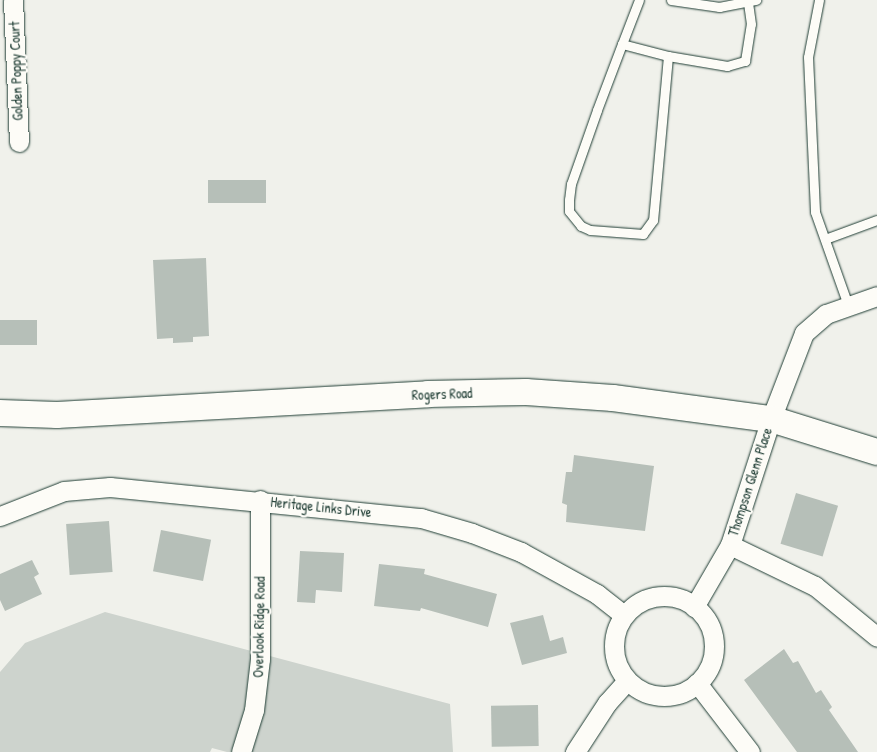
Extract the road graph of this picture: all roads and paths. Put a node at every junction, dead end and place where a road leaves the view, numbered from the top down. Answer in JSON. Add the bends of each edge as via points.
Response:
{"nodes":[{"id":1,"x":13,"y":0,"type":"edge"},
{"id":2,"x":639,"y":0,"type":"edge"},
{"id":3,"x":671,"y":0,"type":"edge"},
{"id":4,"x":819,"y":0,"type":"edge"},
{"id":5,"x":752,"y":1,"type":"edge"},
{"id":6,"x":7,"y":38,"type":"edge"},
{"id":7,"x":622,"y":44,"type":"junction"},
{"id":8,"x":668,"y":56,"type":"junction"},
{"id":9,"x":19,"y":142,"type":"dead end"},
{"id":10,"x":877,"y":220,"type":"edge"},
{"id":11,"x":825,"y":239,"type":"junction"},
{"id":12,"x":877,"y":296,"type":"edge"},
{"id":13,"x":848,"y":305,"type":"junction"},
{"id":14,"x":0,"y":414,"type":"edge"},
{"id":15,"x":771,"y":419,"type":"junction"},
{"id":16,"x":877,"y":452,"type":"edge"},
{"id":17,"x":260,"y":500,"type":"junction"},
{"id":18,"x":0,"y":516,"type":"edge"},
{"id":19,"x":730,"y":544,"type":"junction"},
{"id":20,"x":694,"y":607,"type":"junction"},
{"id":21,"x":624,"y":615,"type":"junction"},
{"id":22,"x":877,"y":637,"type":"edge"},
{"id":23,"x":627,"y":681,"type":"junction"},
{"id":24,"x":697,"y":683,"type":"junction"},
{"id":25,"x":241,"y":752,"type":"edge"},
{"id":26,"x":575,"y":752,"type":"edge"},
{"id":27,"x":750,"y":752,"type":"edge"}],
"edges":[{"from":1,"to":6,"type":"street","name":"Golden Poppy Court"},
{"from":2,"to":7,"type":"lane"},
{"from":3,"to":5,"type":"lane","via":[[719,7]]},
{"from":4,"to":11,"type":"lane","via":[[808,56],[815,212]]},
{"from":5,"to":8,"type":"lane","via":[[752,24],[745,61],[727,66]]},
{"from":6,"to":9,"type":"street","name":"Golden Poppy Court"},
{"from":7,"to":8,"type":"lane"},
{"from":7,"to":8,"type":"lane","via":[[571,184],[569,211],[581,226],[590,230],[643,234],[649,229],[653,220]]},
{"from":10,"to":11,"type":"lane"},
{"from":11,"to":13,"type":"lane"},
{"from":12,"to":13,"type":"street","name":"Thompson Glenn Place"},
{"from":13,"to":15,"type":"street","name":"Thompson Glenn Place","via":[[826,314],[804,333]]},
{"from":14,"to":15,"type":"main road","name":"Rogers Road","via":[[57,415],[428,394],[526,392],[612,398]]},
{"from":15,"to":16,"type":"main road","name":"Rogers Road"},
{"from":15,"to":19,"type":"street","name":"Thompson Glenn Place"},
{"from":17,"to":18,"type":"street","name":"Heritage Links Drive","via":[[127,487],[88,487],[41,498]]},
{"from":17,"to":21,"type":"street","name":"Heritage Links Drive","via":[[421,518],[472,533],[522,552],[598,594]]},
{"from":17,"to":25,"type":"street","name":"Overlook Ridge Road","via":[[261,651],[254,710]]},
{"from":19,"to":20,"type":"street","name":"Thompson Glenn Place"},
{"from":19,"to":22,"type":"street","name":"Thompson Glenn Place","via":[[815,586]]},
{"from":20,"to":21,"type":"street","via":[[666,596],[636,605]]},
{"from":20,"to":24,"type":"street","via":[[711,630],[714,644],[709,666]]},
{"from":21,"to":23,"type":"street","via":[[618,625],[614,648],[616,660]]},
{"from":23,"to":24,"type":"street","via":[[654,696],[670,696]]},
{"from":23,"to":26,"type":"street","via":[[607,703]]},
{"from":24,"to":27,"type":"street"}]}
